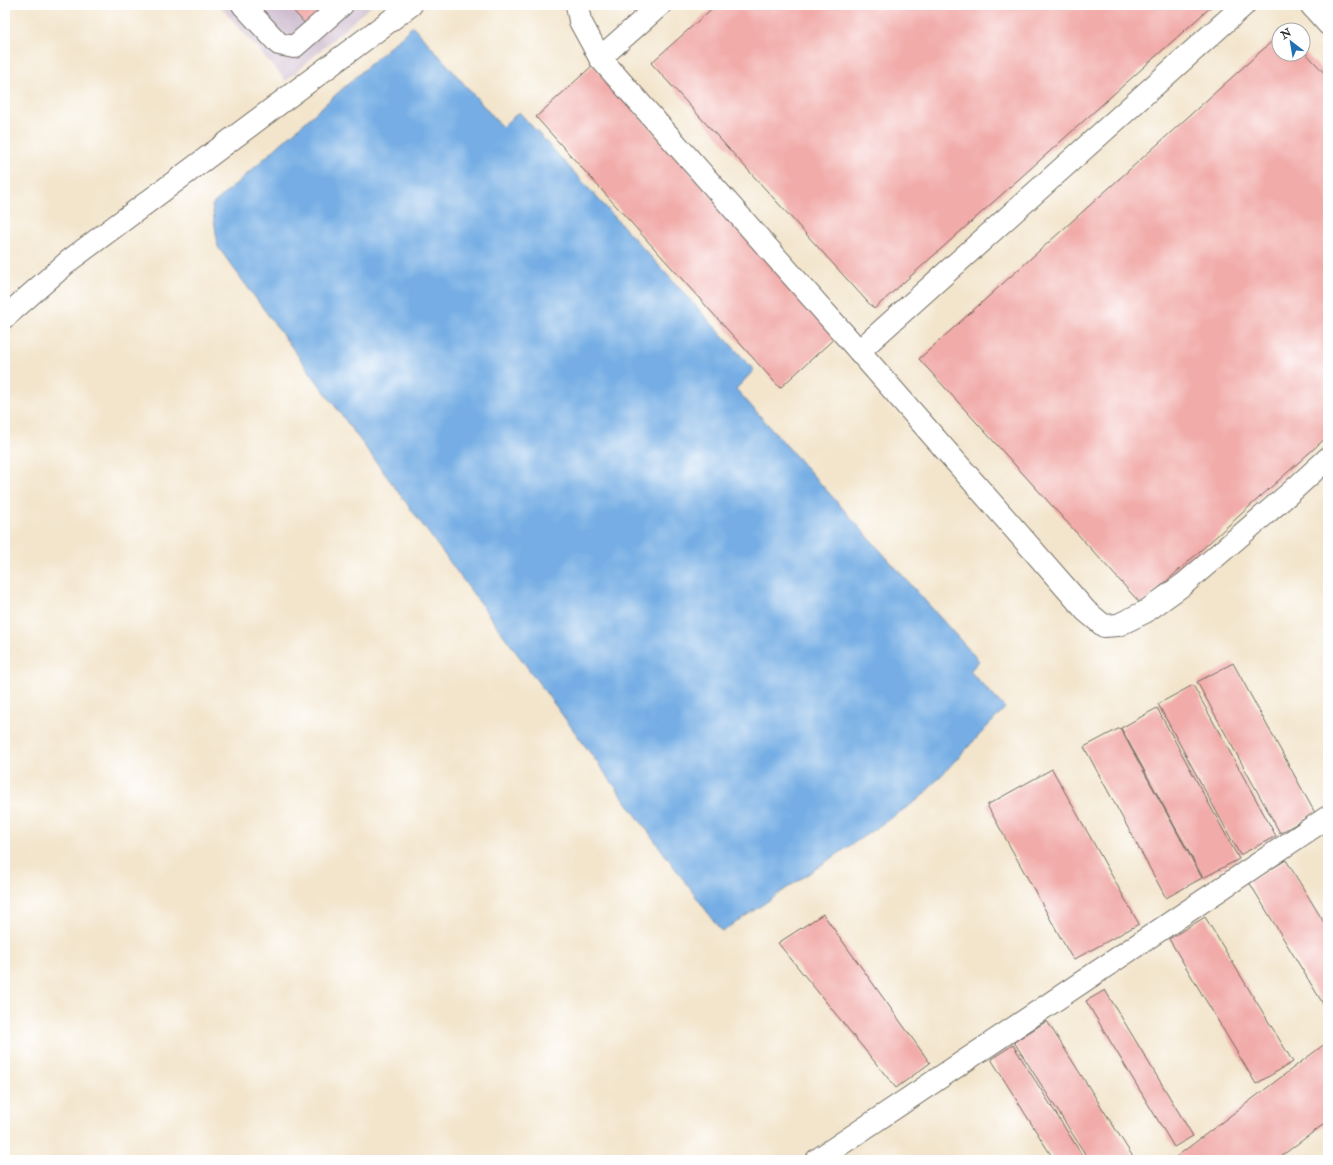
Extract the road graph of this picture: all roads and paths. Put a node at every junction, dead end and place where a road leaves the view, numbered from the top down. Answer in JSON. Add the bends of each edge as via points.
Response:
{"nodes":[{"id":1,"x":243,"y":5,"type":"edge"},
{"id":2,"x":342,"y":5,"type":"edge"},
{"id":3,"x":412,"y":5,"type":"edge"},
{"id":4,"x":578,"y":5,"type":"edge"},
{"id":5,"x":660,"y":5,"type":"edge"},
{"id":6,"x":1244,"y":5,"type":"edge"},
{"id":7,"x":1311,"y":5,"type":"edge"},
{"id":8,"x":1328,"y":24,"type":"edge"},
{"id":9,"x":600,"y":58,"type":"junction"},
{"id":10,"x":5,"y":317,"type":"edge"},
{"id":11,"x":859,"y":351,"type":"junction"},
{"id":12,"x":1328,"y":458,"type":"edge"},
{"id":13,"x":1328,"y":817,"type":"edge"},
{"id":14,"x":817,"y":1160,"type":"edge"}],
"edges":[{"from":1,"to":2,"type":"lane","via":[[279,44],[294,47]]},
{"from":3,"to":10,"type":"lane","via":[[70,260]]},
{"from":4,"to":9,"type":"lane","via":[[580,21]]},
{"from":5,"to":9,"type":"lane"},
{"from":6,"to":11,"type":"lane"},
{"from":7,"to":8,"type":"lane"},
{"from":9,"to":11,"type":"lane"},
{"from":11,"to":12,"type":"lane","via":[[1086,611],[1104,626],[1118,625],[1145,612],[1184,584]]},
{"from":13,"to":14,"type":"lane"}]}
